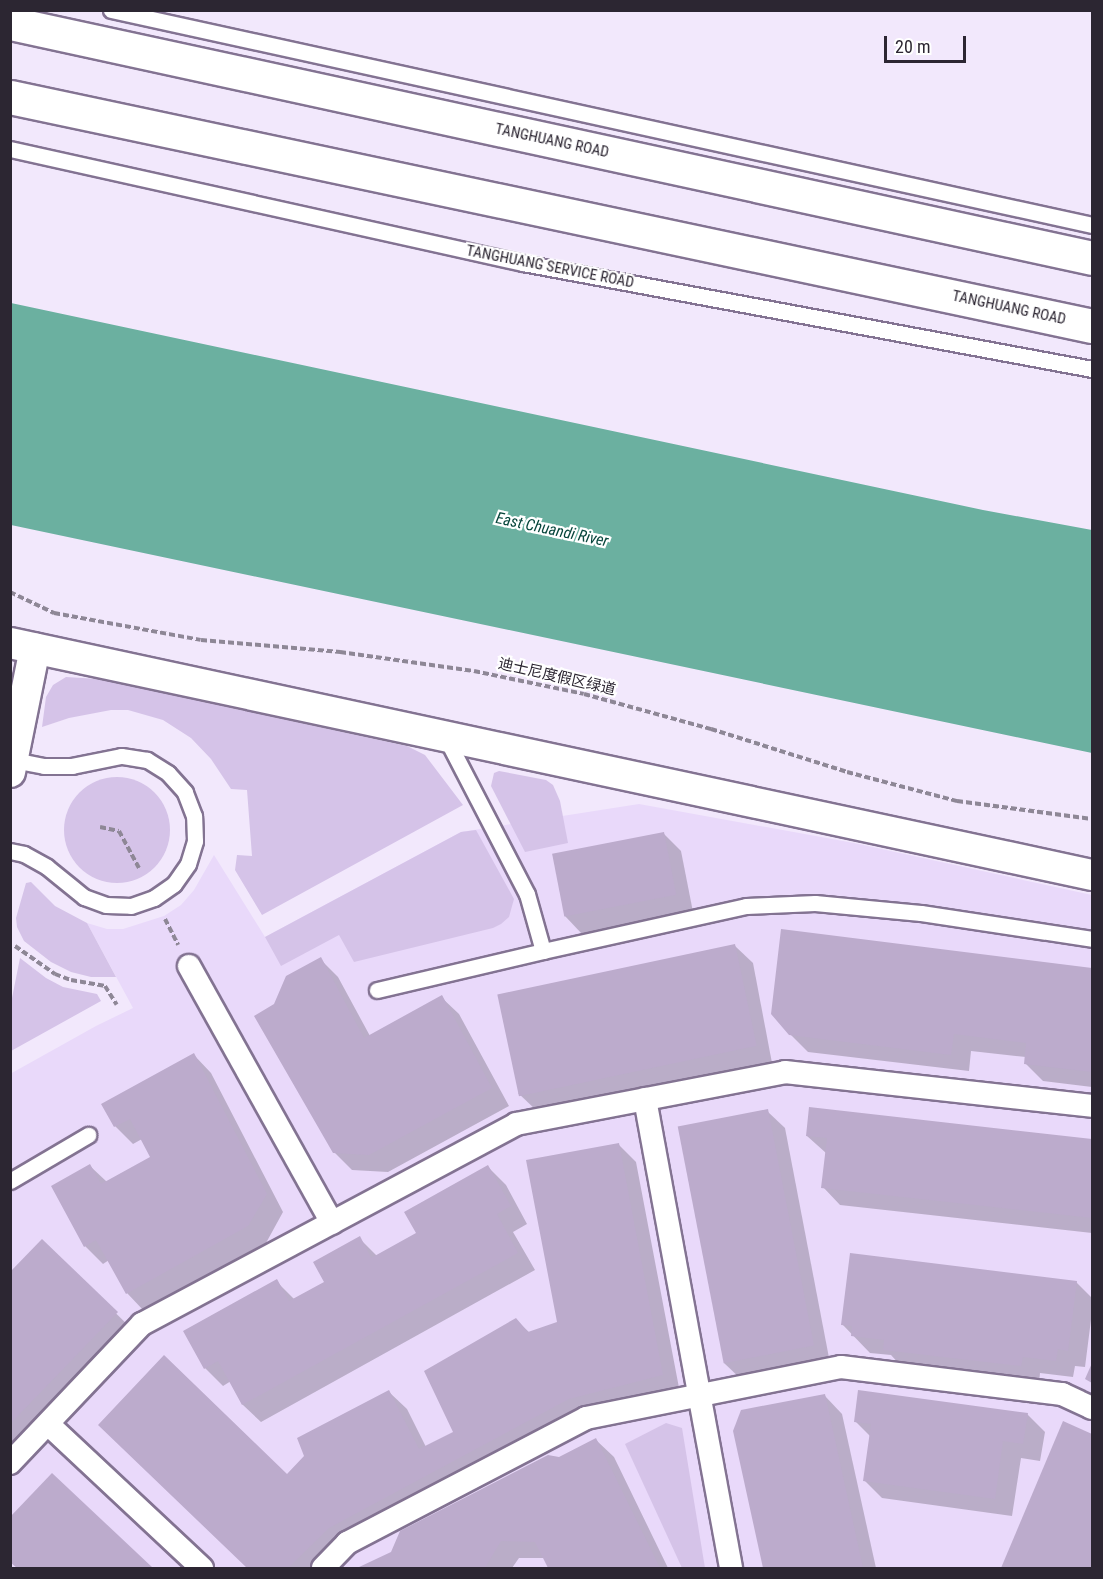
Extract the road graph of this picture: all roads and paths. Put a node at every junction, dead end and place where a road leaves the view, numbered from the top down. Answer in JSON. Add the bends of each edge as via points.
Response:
{"nodes":[{"id":1,"x":111,"y":10,"type":"edge"},
{"id":2,"x":10,"y":23,"type":"edge"},
{"id":3,"x":10,"y":98,"type":"edge"},
{"id":4,"x":10,"y":148,"type":"edge"},
{"id":5,"x":1092,"y":225,"type":"edge"},
{"id":6,"x":1077,"y":255,"type":"edge"},
{"id":7,"x":1092,"y":326,"type":"edge"},
{"id":8,"x":1092,"y":369,"type":"edge"},
{"id":9,"x":10,"y":592,"type":"edge"},
{"id":10,"x":23,"y":646,"type":"edge"},
{"id":11,"x":446,"y":736,"type":"junction"},
{"id":12,"x":12,"y":758,"type":"edge"},
{"id":13,"x":1092,"y":819,"type":"edge"},
{"id":14,"x":100,"y":826,"type":"dead end"},
{"id":15,"x":10,"y":851,"type":"edge"},
{"id":16,"x":139,"y":868,"type":"dead end"},
{"id":17,"x":1092,"y":875,"type":"edge"},
{"id":18,"x":1092,"y":939,"type":"edge"},
{"id":19,"x":15,"y":946,"type":"dead end"},
{"id":20,"x":543,"y":951,"type":"junction"},
{"id":21,"x":189,"y":966,"type":"dead end"},
{"id":22,"x":377,"y":990,"type":"dead end"},
{"id":23,"x":117,"y":1005,"type":"dead end"},
{"id":24,"x":645,"y":1099,"type":"junction"},
{"id":25,"x":1092,"y":1106,"type":"edge"},
{"id":26,"x":88,"y":1135,"type":"dead end"},
{"id":27,"x":10,"y":1181,"type":"edge"},
{"id":28,"x":332,"y":1223,"type":"junction"},
{"id":29,"x":699,"y":1396,"type":"junction"},
{"id":30,"x":1092,"y":1408,"type":"edge"},
{"id":31,"x":48,"y":1424,"type":"junction"},
{"id":32,"x":10,"y":1463,"type":"edge"},
{"id":33,"x":202,"y":1569,"type":"edge"},
{"id":34,"x":323,"y":1569,"type":"edge"},
{"id":35,"x":731,"y":1569,"type":"edge"}],
"edges":[{"from":1,"to":5,"type":"lane"},
{"from":2,"to":6,"type":"main road","name":"TANGHUANG ROAD"},
{"from":3,"to":7,"type":"main road","name":"TANGHUANG ROAD"},
{"from":4,"to":8,"type":"lane","name":"TANGHUANG SERVICE ROAD","via":[[523,263]]},
{"from":9,"to":13,"type":"path","name":"迪士尼度假区绿道","via":[[54,613],[201,640],[340,652],[474,671],[584,694],[957,801]]},
{"from":10,"to":11,"type":"street"},
{"from":10,"to":12,"type":"street"},
{"from":11,"to":17,"type":"street"},
{"from":11,"to":20,"type":"lane","via":[[527,894]]},
{"from":12,"to":15,"type":"lane","via":[[44,766],[72,766],[122,756],[147,760],[168,773],[185,792],[194,816],[195,841],[188,864],[174,884],[154,898],[131,906],[106,905],[84,897],[47,867]]},
{"from":14,"to":16,"type":"path","via":[[119,831]]},
{"from":18,"to":20,"type":"lane","via":[[921,913],[815,903],[746,906]]},
{"from":19,"to":23,"type":"path","via":[[55,974],[105,986]]},
{"from":20,"to":22,"type":"lane"},
{"from":21,"to":28,"type":"street"},
{"from":24,"to":25,"type":"street","via":[[785,1072]]},
{"from":24,"to":28,"type":"street","via":[[516,1124]]},
{"from":24,"to":29,"type":"street"},
{"from":26,"to":27,"type":"lane"},
{"from":28,"to":31,"type":"street","via":[[142,1324]]},
{"from":29,"to":30,"type":"street","via":[[842,1367],[1062,1394]]},
{"from":29,"to":34,"type":"street","via":[[586,1418],[347,1543]]},
{"from":29,"to":35,"type":"street"},
{"from":31,"to":32,"type":"street"},
{"from":31,"to":33,"type":"street"}]}
